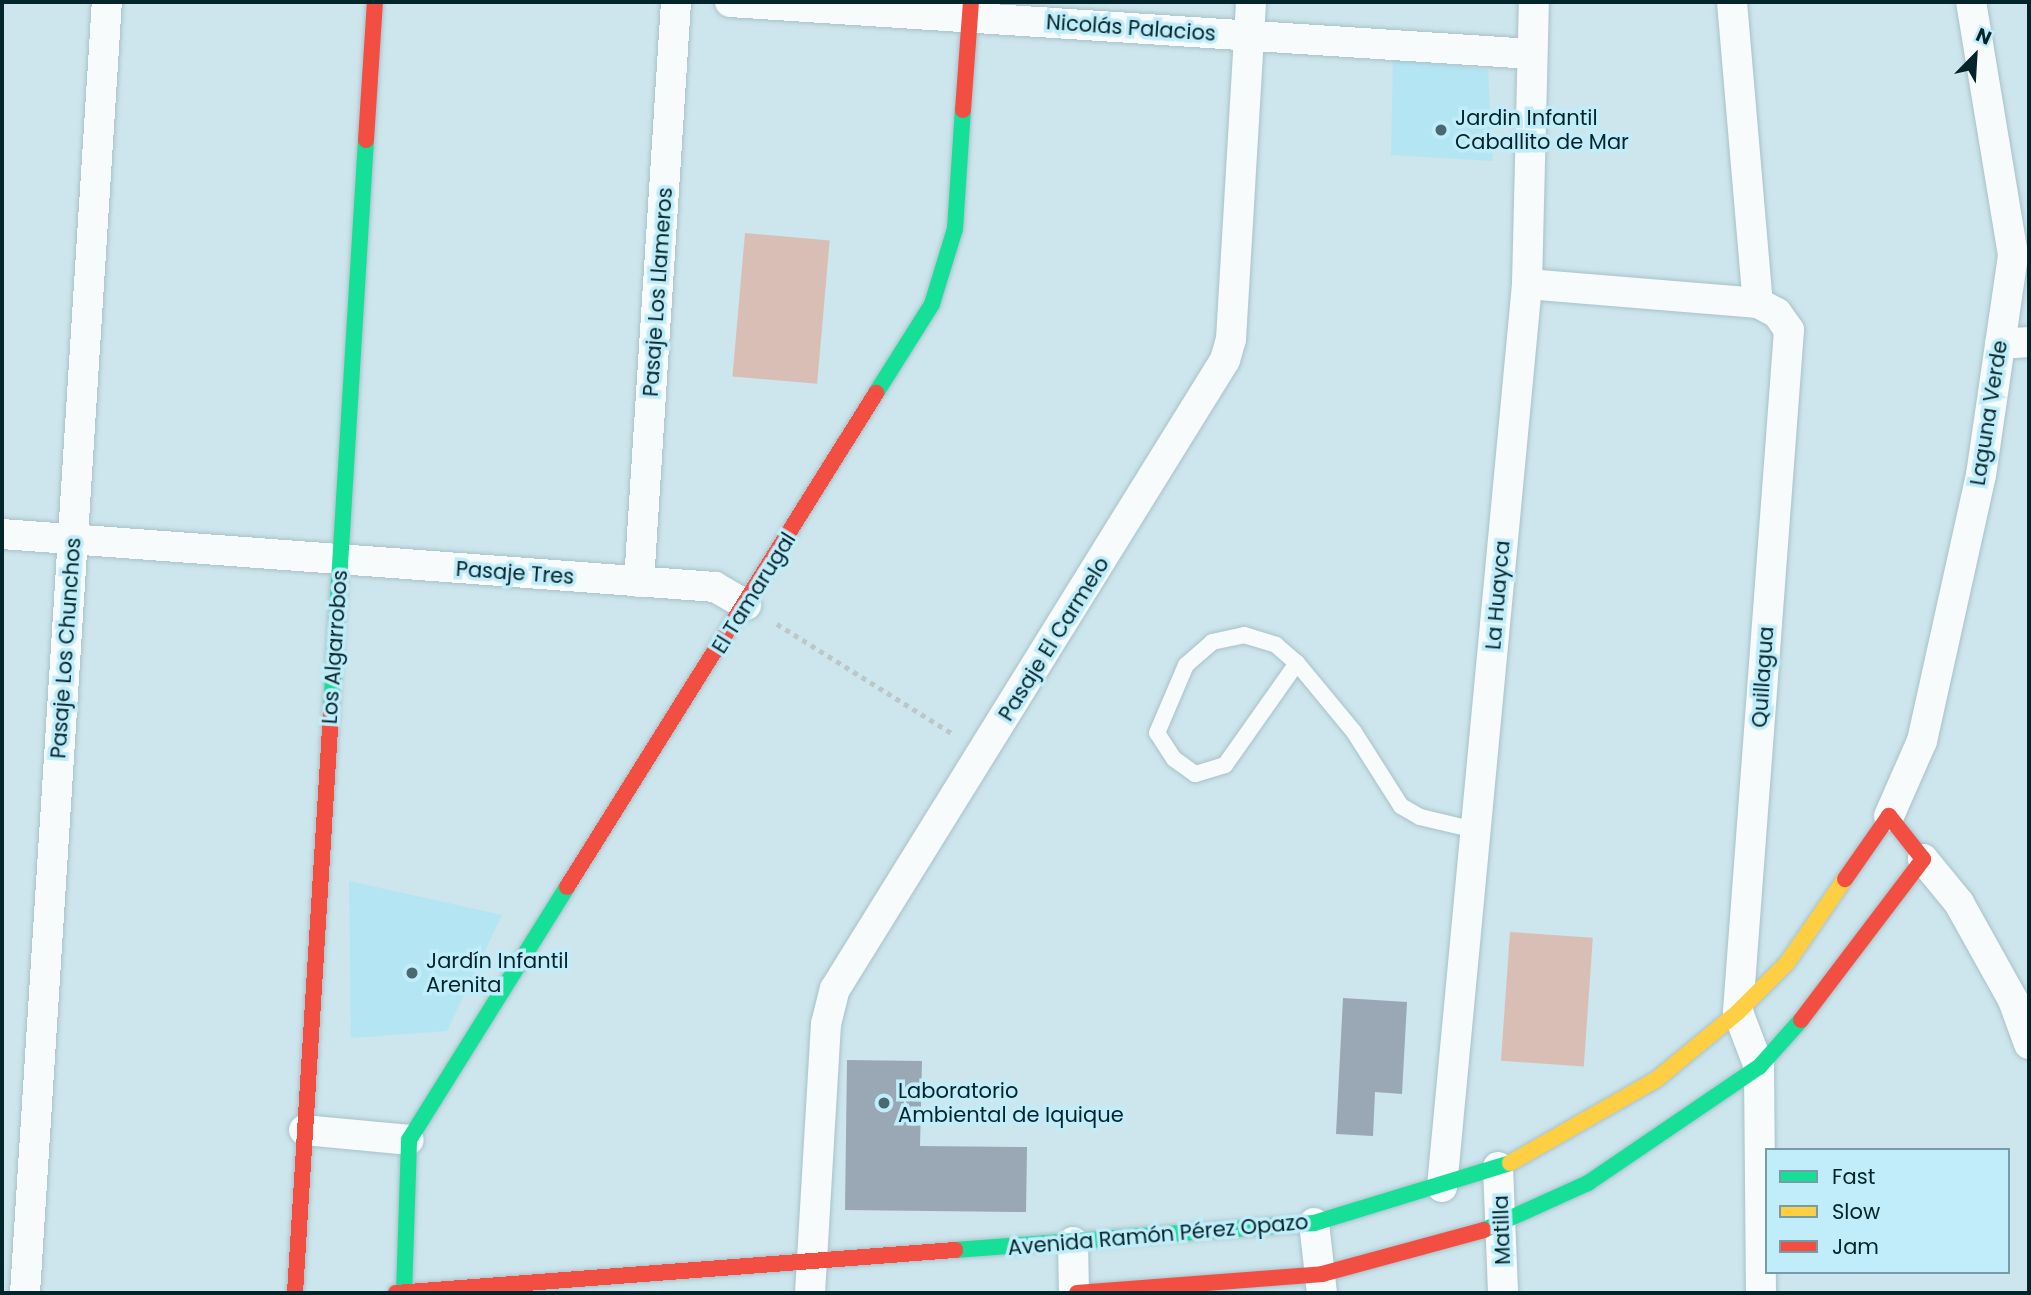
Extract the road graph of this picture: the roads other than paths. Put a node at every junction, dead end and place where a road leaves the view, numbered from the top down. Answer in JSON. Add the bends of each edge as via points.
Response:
{"nodes":[{"id":1,"x":107,"y":2,"type":"edge"},
{"id":2,"x":375,"y":2,"type":"edge"},
{"id":3,"x":676,"y":2,"type":"edge"},
{"id":4,"x":730,"y":2,"type":"edge"},
{"id":5,"x":1251,"y":2,"type":"edge"},
{"id":6,"x":1534,"y":2,"type":"edge"},
{"id":7,"x":1732,"y":2,"type":"edge"},
{"id":8,"x":1971,"y":2,"type":"edge"},
{"id":9,"x":971,"y":10,"type":"edge"},
{"id":10,"x":1249,"y":36,"type":"junction"},
{"id":11,"x":1531,"y":54,"type":"junction"},
{"id":12,"x":1527,"y":284,"type":"junction"},
{"id":13,"x":1758,"y":303,"type":"junction"},
{"id":14,"x":2015,"y":343,"type":"edge"},
{"id":15,"x":2,"y":534,"type":"edge"},
{"id":16,"x":73,"y":540,"type":"junction"},
{"id":17,"x":340,"y":560,"type":"junction"},
{"id":18,"x":639,"y":582,"type":"junction"},
{"id":19,"x":746,"y":605,"type":"junction"},
{"id":20,"x":1297,"y":663,"type":"junction"},
{"id":21,"x":1889,"y":816,"type":"junction"},
{"id":22,"x":1475,"y":830,"type":"junction"},
{"id":23,"x":1923,"y":859,"type":"junction"},
{"id":24,"x":1738,"y":1013,"type":"junction"},
{"id":25,"x":2029,"y":1044,"type":"edge"},
{"id":26,"x":1759,"y":1068,"type":"junction"},
{"id":27,"x":304,"y":1130,"type":"junction"},
{"id":28,"x":409,"y":1140,"type":"junction"},
{"id":29,"x":1498,"y":1167,"type":"junction"},
{"id":30,"x":1442,"y":1187,"type":"junction"},
{"id":31,"x":1314,"y":1223,"type":"junction"},
{"id":32,"x":1504,"y":1224,"type":"junction"},
{"id":33,"x":1073,"y":1242,"type":"junction"},
{"id":34,"x":810,"y":1262,"type":"junction"},
{"id":35,"x":1322,"y":1284,"type":"edge"},
{"id":36,"x":25,"y":1293,"type":"edge"},
{"id":37,"x":295,"y":1293,"type":"edge"},
{"id":38,"x":396,"y":1293,"type":"edge"},
{"id":39,"x":404,"y":1293,"type":"edge"},
{"id":40,"x":810,"y":1293,"type":"edge"},
{"id":41,"x":1075,"y":1293,"type":"edge"},
{"id":42,"x":1503,"y":1293,"type":"edge"},
{"id":43,"x":1761,"y":1293,"type":"edge"}],
"edges":[{"from":1,"to":16,"type":"street","name":"Pasaje Los Chunchos"},
{"from":2,"to":17,"type":"street","name":"Los Algarrobos"},
{"from":3,"to":18,"type":"street","name":"Pasaje Los Llameros"},
{"from":4,"to":9,"type":"street","name":"Nicolás Palacios"},
{"from":5,"to":10,"type":"street","name":"Pasaje El Carmelo"},
{"from":6,"to":11,"type":"street","name":"La Huayca"},
{"from":7,"to":13,"type":"street"},
{"from":8,"to":14,"type":"street","name":"Laguna Verde","via":[[2013,255]]},
{"from":9,"to":10,"type":"street","name":"Nicolás Palacios"},
{"from":9,"to":19,"type":"street","name":"El Tamarugal","via":[[955,229],[932,304]]},
{"from":10,"to":11,"type":"street","name":"Nicolás Palacios"},
{"from":10,"to":34,"type":"street","name":"Pasaje El Carmelo","via":[[1231,339],[1225,360],[835,989],[826,1024]]},
{"from":11,"to":12,"type":"street","name":"La Huayca"},
{"from":12,"to":13,"type":"street"},
{"from":12,"to":22,"type":"street","name":"La Huayca"},
{"from":13,"to":24,"type":"street","name":"Quillagua","via":[[1777,313],[1789,330]]},
{"from":14,"to":21,"type":"street","name":"Laguna Verde","via":[[1922,741]]},
{"from":15,"to":16,"type":"street","name":"Pasaje Tres"},
{"from":16,"to":17,"type":"street","name":"Pasaje Tres"},
{"from":16,"to":36,"type":"street","name":"Pasaje Los Chunchos"},
{"from":17,"to":18,"type":"street","name":"Pasaje Tres"},
{"from":17,"to":27,"type":"street","name":"Los Algarrobos"},
{"from":18,"to":19,"type":"street","name":"Pasaje Tres","via":[[715,587]]},
{"from":19,"to":28,"type":"street","name":"El Tamarugal"},
{"from":20,"to":20,"type":"lane","via":[[1276,645],[1244,635],[1212,642],[1186,665],[1157,733],[1174,759],[1195,774],[1225,765]]},
{"from":20,"to":22,"type":"lane","via":[[1354,732],[1401,806],[1420,817]]},
{"from":21,"to":23,"type":"street"},
{"from":21,"to":24,"type":"street","name":"Avenida Ramón Pérez Opazo","via":[[1787,963]]},
{"from":22,"to":30,"type":"street","name":"La Huayca"},
{"from":23,"to":25,"type":"street","via":[[1959,903],[2013,1000]]},
{"from":23,"to":26,"type":"street","via":[[1824,993]]},
{"from":24,"to":26,"type":"street","name":"Quillagua"},
{"from":24,"to":29,"type":"street","name":"Avenida Ramón Pérez Opazo","via":[[1657,1079],[1519,1160]]},
{"from":26,"to":32,"type":"street","via":[[1588,1183]]},
{"from":26,"to":43,"type":"street","name":"Quillagua"},
{"from":27,"to":28,"type":"street"},
{"from":27,"to":37,"type":"street","name":"Los Algarrobos"},
{"from":28,"to":39,"type":"street"},
{"from":29,"to":30,"type":"street","name":"Avenida Ramón Pérez Opazo"},
{"from":29,"to":32,"type":"street","name":"Matilla"},
{"from":30,"to":31,"type":"street","name":"Avenida Ramón Pérez Opazo"},
{"from":31,"to":33,"type":"street","name":"Avenida Ramón Pérez Opazo"},
{"from":31,"to":35,"type":"street"},
{"from":32,"to":35,"type":"street"},
{"from":32,"to":42,"type":"street","name":"Matilla"},
{"from":33,"to":34,"type":"street","name":"Avenida Ramón Pérez Opazo"},
{"from":33,"to":41,"type":"street"},
{"from":34,"to":39,"type":"street","name":"Avenida Ramón Pérez Opazo"},
{"from":34,"to":40,"type":"street","name":"Pasaje El Carmelo"},
{"from":35,"to":41,"type":"street"},
{"from":38,"to":39,"type":"street","name":"Avenida Ramón Pérez Opazo"}]}
